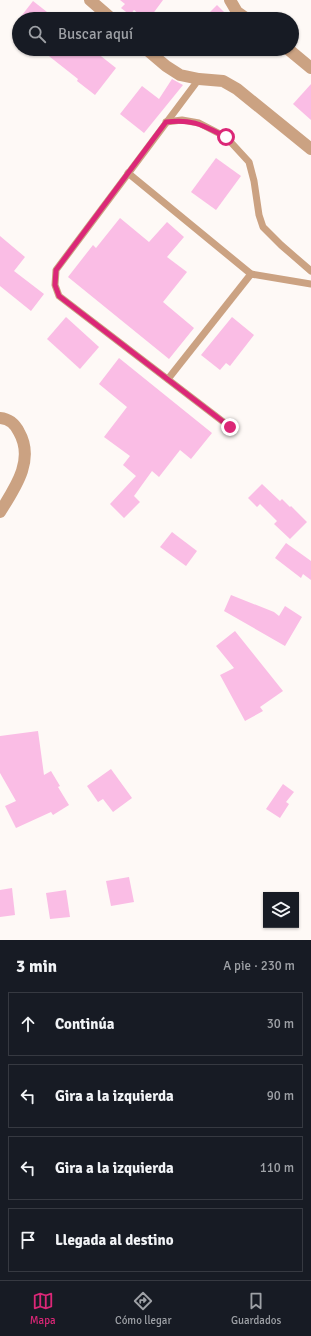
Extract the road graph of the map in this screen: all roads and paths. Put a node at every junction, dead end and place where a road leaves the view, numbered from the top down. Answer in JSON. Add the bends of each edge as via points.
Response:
{"nodes":[{"id":1,"x":90,"y":0,"type":"edge"},
{"id":2,"x":230,"y":0,"type":"edge"},
{"id":3,"x":104,"y":12,"type":"edge"},
{"id":4,"x":236,"y":12,"type":"edge"},
{"id":5,"x":154,"y":56,"type":"edge"},
{"id":6,"x":296,"y":56,"type":"edge"},
{"id":7,"x":311,"y":68,"type":"edge"},
{"id":8,"x":199,"y":78,"type":"junction"},
{"id":9,"x":166,"y":122,"type":"junction"},
{"id":10,"x":311,"y":148,"type":"edge"},
{"id":11,"x":128,"y":173,"type":"junction"},
{"id":12,"x":311,"y":271,"type":"edge"},
{"id":13,"x":251,"y":274,"type":"junction"},
{"id":14,"x":311,"y":284,"type":"edge"},
{"id":15,"x":168,"y":379,"type":"junction"},
{"id":16,"x":0,"y":418,"type":"edge"},
{"id":17,"x":230,"y":427,"type":"dead end"},
{"id":18,"x":0,"y":512,"type":"edge"}],
"edges":[{"from":1,"to":3,"type":"street"},
{"from":2,"to":4,"type":"street"},
{"from":5,"to":8,"type":"street","via":[[180,75]]},
{"from":6,"to":7,"type":"street"},
{"from":8,"to":9,"type":"lane"},
{"from":8,"to":10,"type":"street","via":[[223,81],[237,89]]},
{"from":9,"to":11,"type":"lane"},
{"from":9,"to":12,"type":"lane","via":[[182,120],[199,124],[226,137],[249,162],[263,227]]},
{"from":11,"to":13,"type":"lane"},
{"from":11,"to":15,"type":"lane","via":[[56,270],[55,285],[59,296]]},
{"from":13,"to":14,"type":"lane"},
{"from":13,"to":15,"type":"lane"},
{"from":15,"to":17,"type":"lane"},
{"from":16,"to":18,"type":"street","via":[[15,424],[23,438],[26,453],[21,476]]}]}
